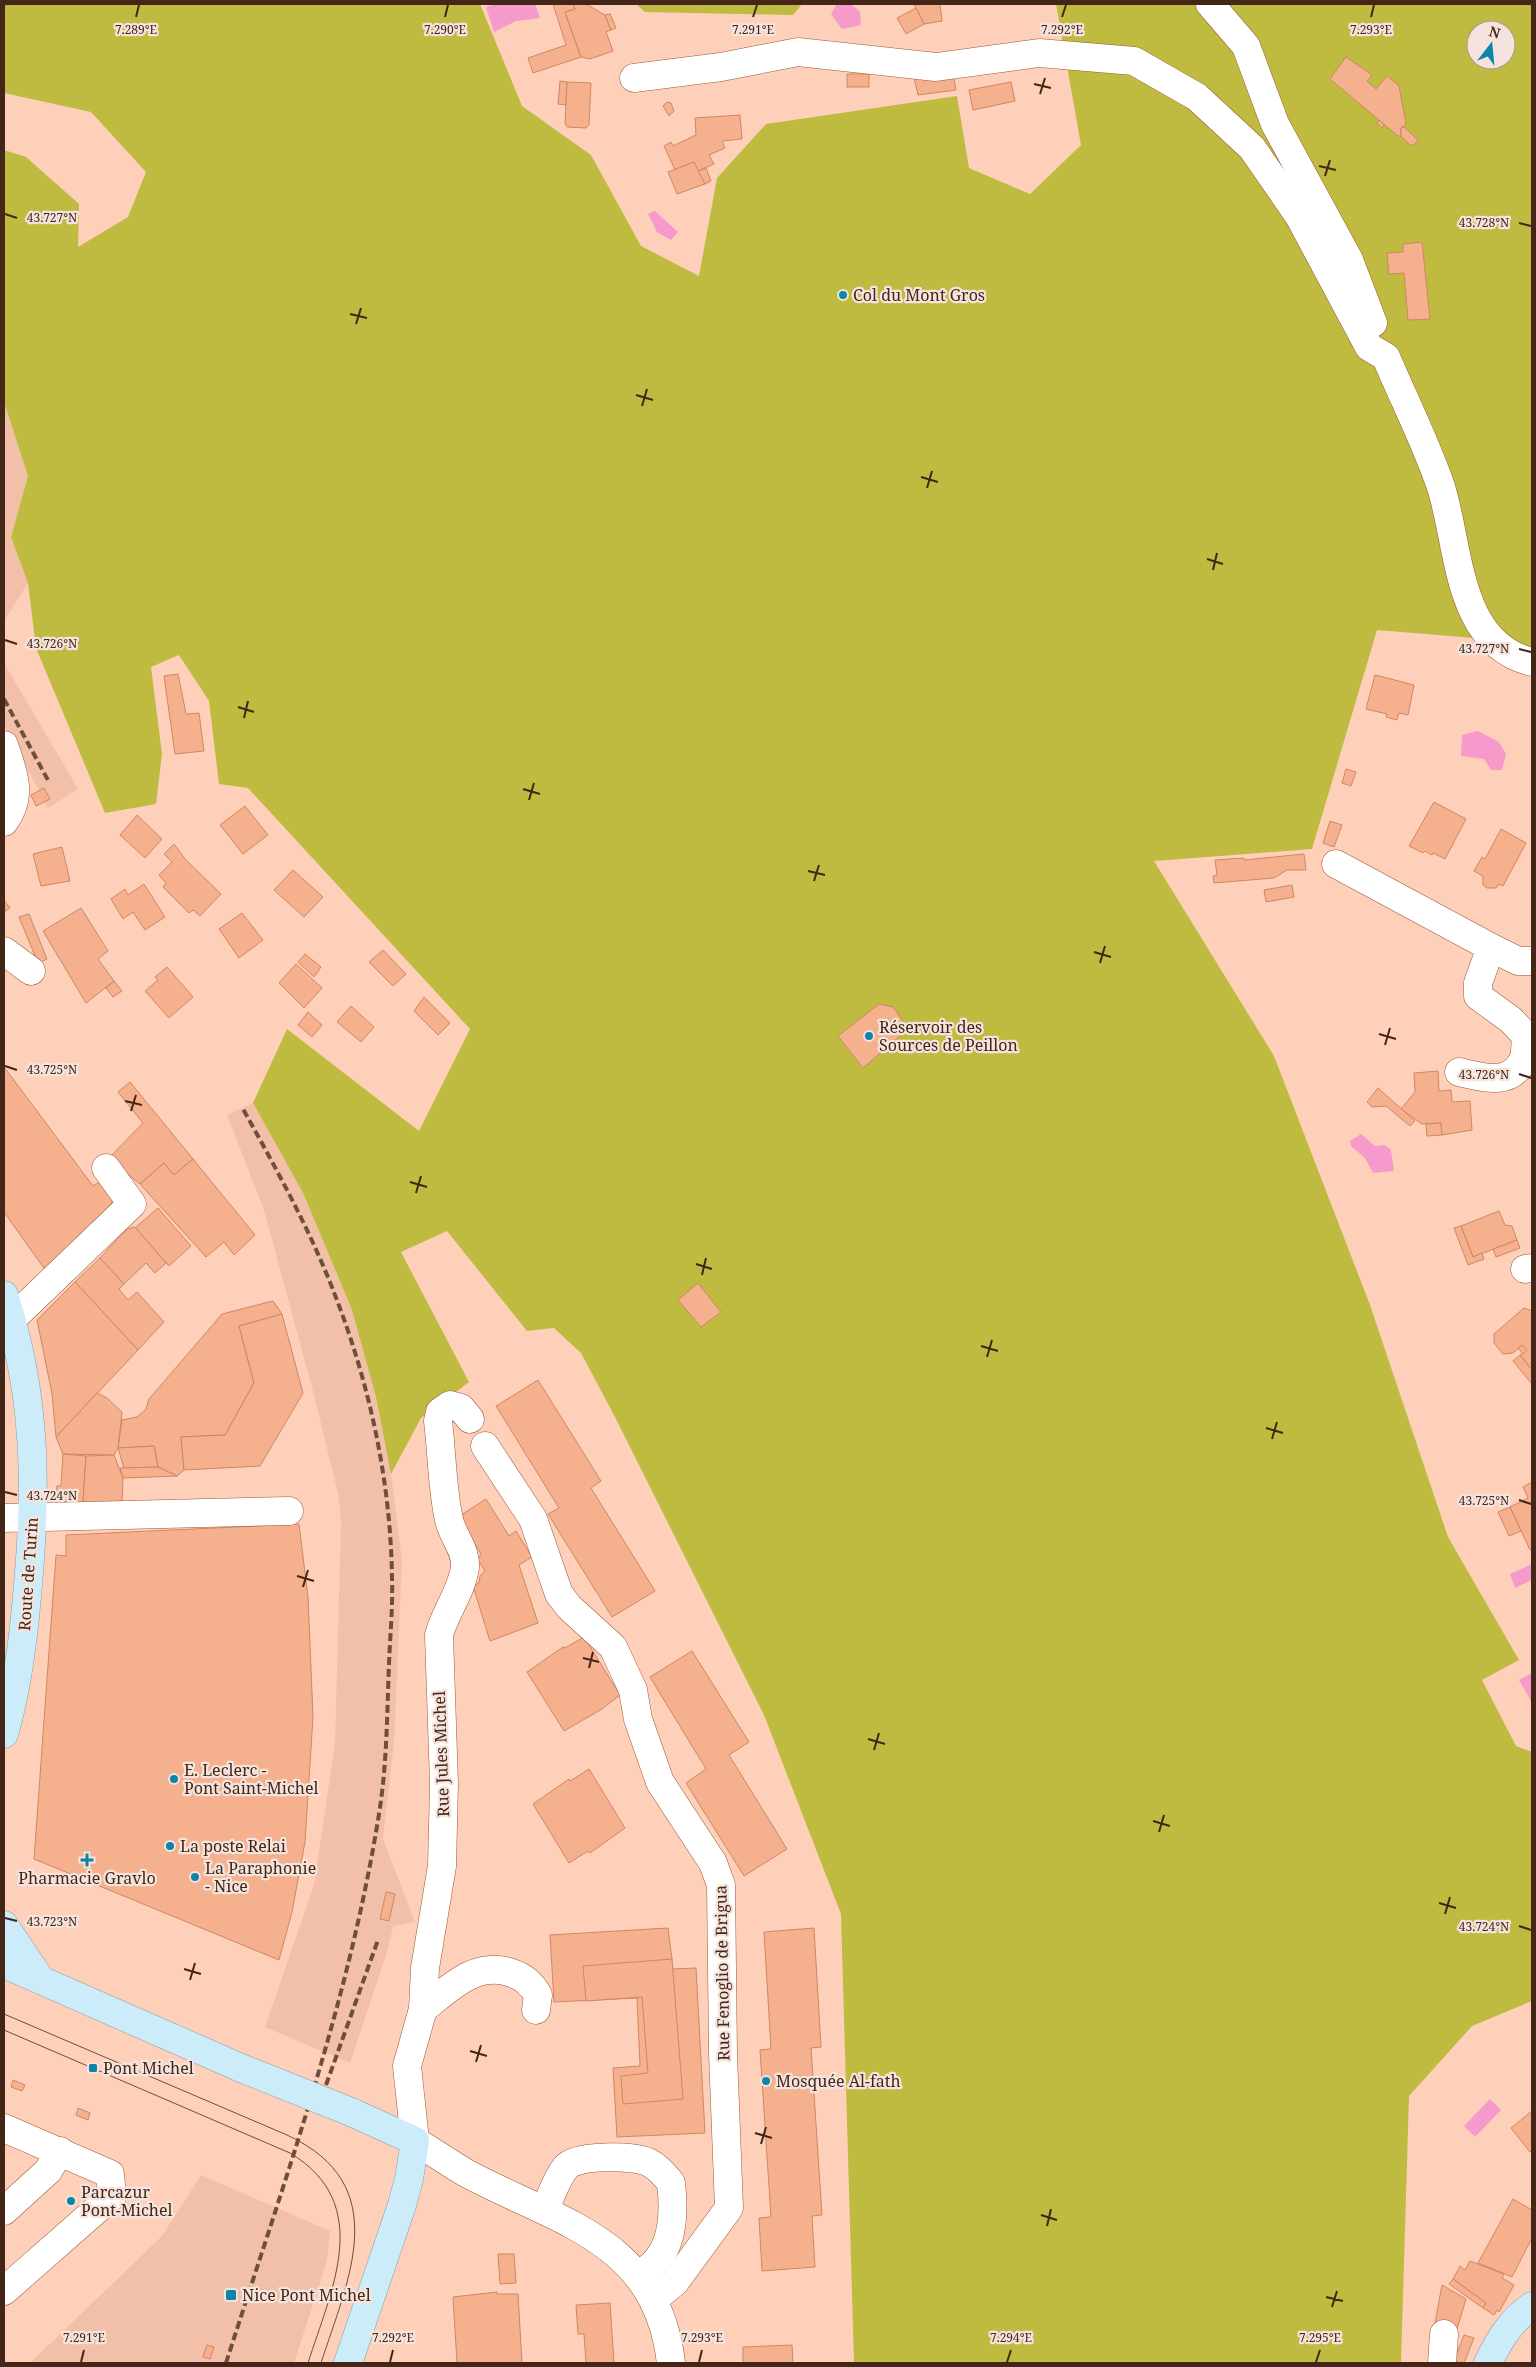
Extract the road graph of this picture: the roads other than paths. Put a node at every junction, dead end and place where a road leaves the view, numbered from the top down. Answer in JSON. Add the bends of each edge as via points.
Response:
{"nodes":[{"id":1,"x":1210,"y":4,"type":"edge"},
{"id":2,"x":634,"y":78,"type":"dead end"},
{"id":3,"x":1386,"y":358,"type":"junction"},
{"id":4,"x":1532,"y":662,"type":"edge"},
{"id":5,"x":4,"y":745,"type":"edge"},
{"id":6,"x":6,"y":818,"type":"edge"},
{"id":7,"x":1336,"y":864,"type":"dead end"},
{"id":8,"x":4,"y":951,"type":"edge"},
{"id":9,"x":1486,"y":961,"type":"dead end"},
{"id":10,"x":1532,"y":961,"type":"edge"},
{"id":11,"x":31,"y":971,"type":"dead end"},
{"id":12,"x":1459,"y":1072,"type":"dead end"},
{"id":13,"x":106,"y":1168,"type":"dead end"},
{"id":14,"x":7,"y":1308,"type":"edge"},
{"id":15,"x":470,"y":1419,"type":"dead end"},
{"id":16,"x":485,"y":1446,"type":"dead end"},
{"id":17,"x":289,"y":1511,"type":"dead end"},
{"id":18,"x":32,"y":1517,"type":"junction"},
{"id":19,"x":4,"y":1518,"type":"edge"},
{"id":20,"x":4,"y":1734,"type":"edge"},
{"id":21,"x":4,"y":1926,"type":"edge"},
{"id":22,"x":4,"y":1964,"type":"edge"},
{"id":23,"x":42,"y":1982,"type":"junction"},
{"id":24,"x":423,"y":2009,"type":"junction"},
{"id":25,"x":536,"y":2010,"type":"dead end"},
{"id":26,"x":4,"y":2128,"type":"edge"},
{"id":27,"x":415,"y":2140,"type":"junction"},
{"id":28,"x":60,"y":2151,"type":"junction"},
{"id":29,"x":545,"y":2209,"type":"junction"},
{"id":30,"x":4,"y":2211,"type":"edge"},
{"id":31,"x":639,"y":2276,"type":"junction"},
{"id":32,"x":4,"y":2291,"type":"edge"},
{"id":33,"x":654,"y":2299,"type":"junction"},
{"id":34,"x":1532,"y":2306,"type":"edge"},
{"id":35,"x":1444,"y":2334,"type":"dead end"},
{"id":36,"x":348,"y":2363,"type":"edge"},
{"id":37,"x":671,"y":2363,"type":"edge"},
{"id":38,"x":1442,"y":2363,"type":"edge"},
{"id":39,"x":1488,"y":2363,"type":"edge"}],
"edges":[{"from":1,"to":3,"type":"street","via":[[1246,46],[1274,124],[1348,260]]},
{"from":2,"to":3,"type":"street","via":[[721,67],[798,52],[936,66],[1039,53],[1134,61],[1197,97],[1252,148],[1299,216],[1369,346]]},
{"from":3,"to":4,"type":"street","via":[[1441,488],[1461,579],[1478,622],[1498,647]]},
{"from":5,"to":6,"type":"street","via":[[17,785]]},
{"from":7,"to":10,"type":"street","via":[[1492,948],[1518,960]]},
{"from":8,"to":11,"type":"street"},
{"from":9,"to":12,"type":"street","via":[[1478,982],[1478,996],[1511,1020],[1526,1036],[1524,1060],[1512,1075],[1490,1080]]},
{"from":13,"to":14,"type":"street","via":[[132,1204]]},
{"from":14,"to":18,"type":"main road","name":"Route de Turin","via":[[27,1382],[34,1456]]},
{"from":15,"to":24,"type":"street","name":"Rue Jules Michel","via":[[461,1408],[450,1405],[440,1412],[438,1421],[450,1523],[465,1563],[461,1582],[439,1635],[444,1825],[442,1866],[425,1968]]},
{"from":16,"to":33,"type":"street","name":"Rue Fenoglio de Brigua","via":[[533,1519],[559,1594],[613,1647],[633,1690],[638,1719],[660,1782],[714,1863],[722,1885],[723,2054],[729,2208],[674,2282]]},
{"from":17,"to":18,"type":"street"},
{"from":18,"to":19,"type":"street"},
{"from":18,"to":20,"type":"main road","name":"Route de Turin","via":[[23,1639]]},
{"from":21,"to":23,"type":"main road"},
{"from":22,"to":23,"type":"main road"},
{"from":23,"to":27,"type":"main road","bridge":true},
{"from":24,"to":25,"type":"street","via":[[475,1971],[494,1968],[528,1981],[538,1995]]},
{"from":24,"to":27,"type":"street","name":"Rue Jules Michel","via":[[408,2066]]},
{"from":26,"to":28,"type":"street"},
{"from":27,"to":29,"type":"street","via":[[466,2173]]},
{"from":27,"to":36,"type":"main road","via":[[407,2188]]},
{"from":28,"to":30,"type":"street","via":[[48,2171]]},
{"from":28,"to":32,"type":"street","via":[[110,2174],[112,2196]]},
{"from":29,"to":31,"type":"street","via":[[574,2224],[608,2248]]},
{"from":29,"to":31,"type":"street","via":[[566,2167],[574,2161],[632,2158],[649,2162],[671,2183],[671,2229],[658,2259]]},
{"from":31,"to":33,"type":"street"},
{"from":33,"to":37,"type":"street","via":[[664,2323]]},
{"from":34,"to":39,"type":"main road","via":[[1499,2340]]},
{"from":35,"to":38,"type":"street"}]}
